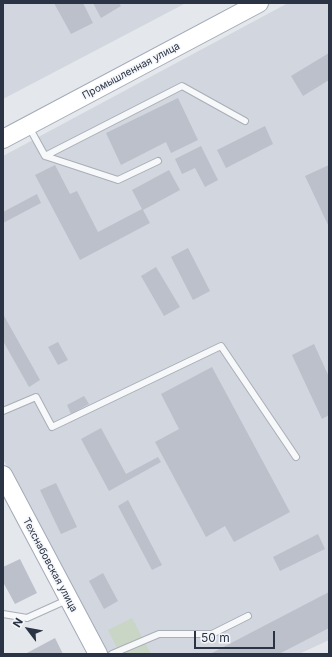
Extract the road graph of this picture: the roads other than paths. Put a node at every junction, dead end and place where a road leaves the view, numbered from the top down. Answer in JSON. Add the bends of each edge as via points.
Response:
{"nodes":[{"id":1,"x":259,"y":3,"type":"edge"},
{"id":2,"x":245,"y":121,"type":"dead end"},
{"id":3,"x":28,"y":125,"type":"junction"},
{"id":4,"x":3,"y":138,"type":"edge"},
{"id":5,"x":46,"y":156,"type":"junction"},
{"id":6,"x":158,"y":161,"type":"dead end"},
{"id":7,"x":3,"y":411,"type":"edge"},
{"id":8,"x":296,"y":457,"type":"dead end"},
{"id":9,"x":3,"y":475,"type":"edge"},
{"id":10,"x":69,"y":599,"type":"junction"},
{"id":11,"x":3,"y":614,"type":"edge"},
{"id":12,"x":248,"y":616,"type":"dead end"},
{"id":13,"x":98,"y":654,"type":"edge"},
{"id":14,"x":112,"y":654,"type":"edge"}],
"edges":[{"from":1,"to":3,"type":"main road","name":"Промышленная улица"},
{"from":2,"to":5,"type":"lane","via":[[182,86]]},
{"from":3,"to":4,"type":"main road","name":"Промышленная улица"},
{"from":3,"to":5,"type":"lane"},
{"from":5,"to":6,"type":"lane","via":[[118,180]]},
{"from":7,"to":8,"type":"lane","via":[[36,397],[52,428],[221,346]]},
{"from":9,"to":10,"type":"main road","name":"Техснабовская улица"},
{"from":10,"to":11,"type":"lane","via":[[27,618]]},
{"from":10,"to":13,"type":"main road","name":"Техснабовская улица"},
{"from":12,"to":14,"type":"lane","via":[[212,634],[160,634]]}]}
